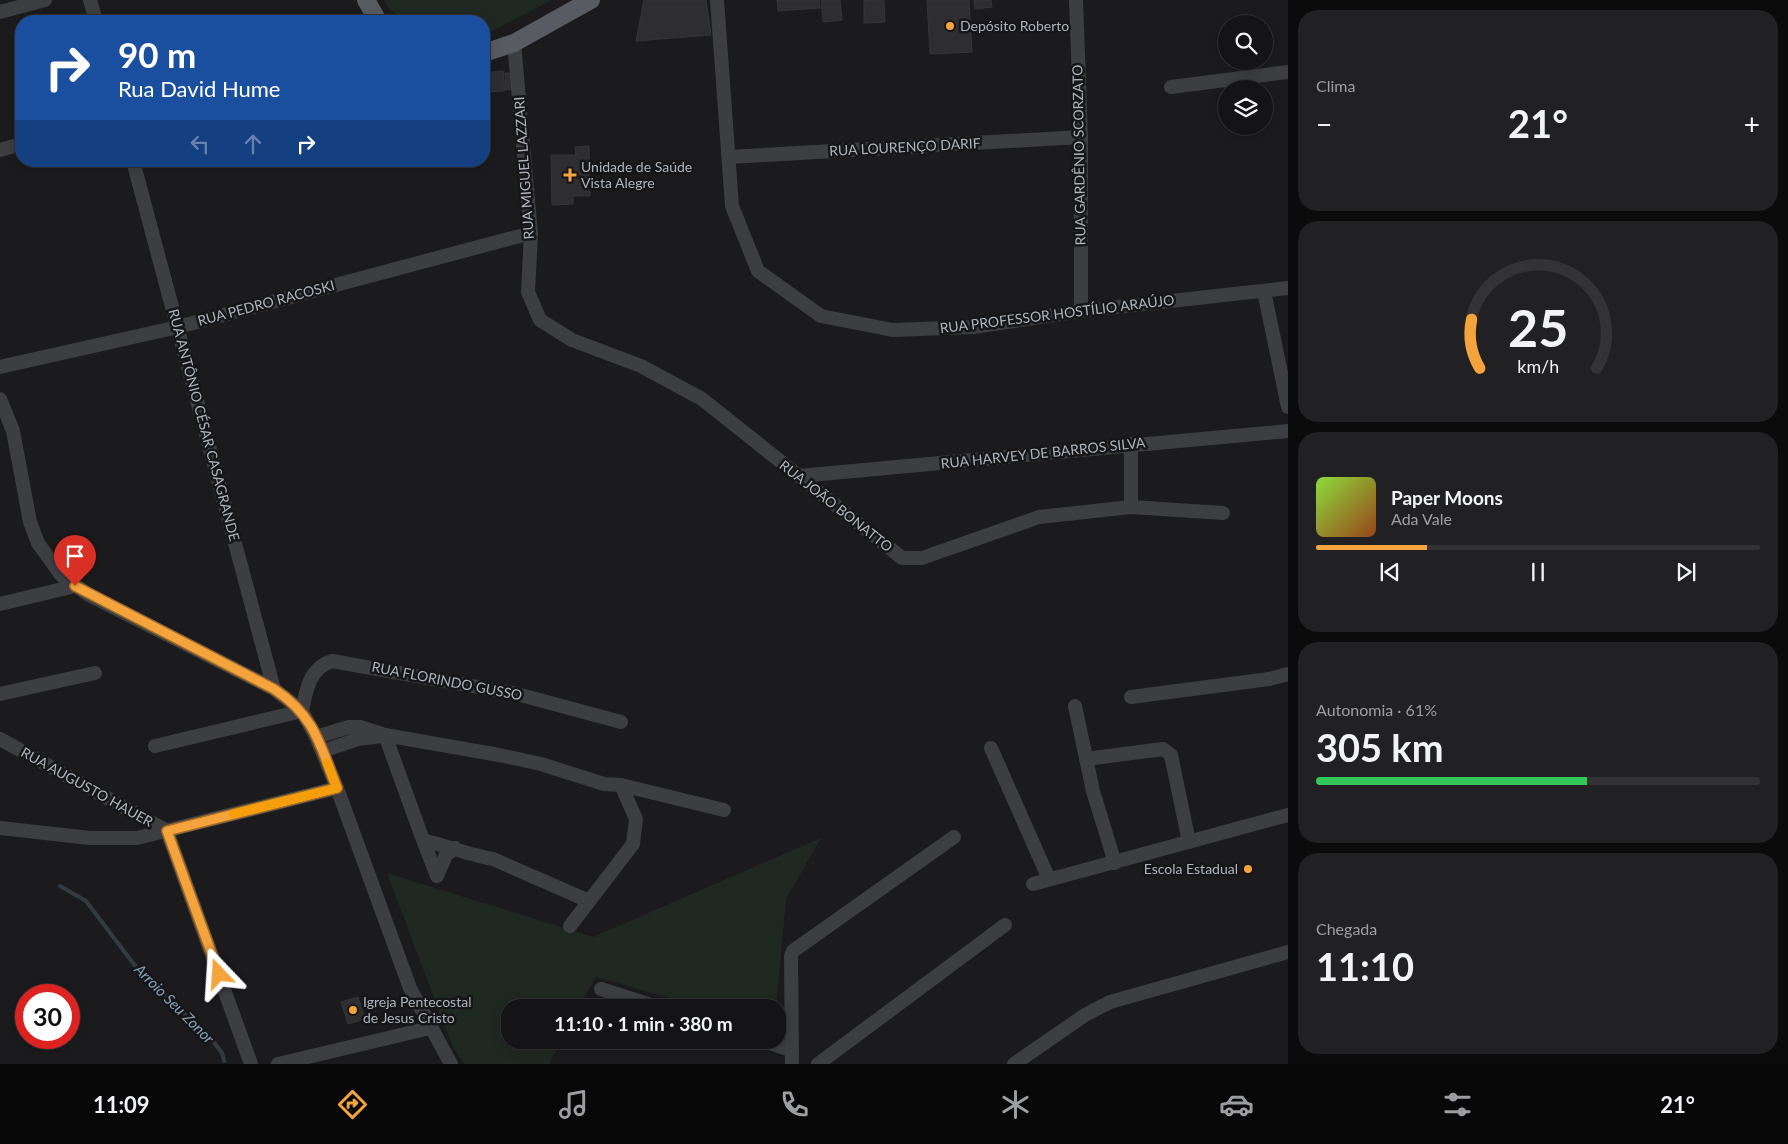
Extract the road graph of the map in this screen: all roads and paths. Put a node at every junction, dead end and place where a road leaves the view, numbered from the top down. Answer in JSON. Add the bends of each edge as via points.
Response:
{"nodes":[{"id":1,"x":45,"y":0,"type":"edge"},
{"id":2,"x":90,"y":0,"type":"edge"},
{"id":3,"x":366,"y":0,"type":"edge"},
{"id":4,"x":591,"y":0,"type":"edge"},
{"id":5,"x":717,"y":0,"type":"edge"},
{"id":6,"x":1076,"y":0,"type":"edge"},
{"id":7,"x":0,"y":12,"type":"edge"},
{"id":8,"x":94,"y":15,"type":"edge"},
{"id":9,"x":375,"y":15,"type":"edge"},
{"id":10,"x":514,"y":43,"type":"junction"},
{"id":11,"x":490,"y":51,"type":"edge"},
{"id":12,"x":1288,"y":72,"type":"edge"},
{"id":13,"x":1171,"y":87,"type":"dead end"},
{"id":14,"x":1081,"y":137,"type":"junction"},
{"id":15,"x":15,"y":146,"type":"edge"},
{"id":16,"x":0,"y":150,"type":"edge"},
{"id":17,"x":729,"y":157,"type":"junction"},
{"id":18,"x":135,"y":167,"type":"edge"},
{"id":19,"x":531,"y":233,"type":"junction"},
{"id":20,"x":1288,"y":288,"type":"edge"},
{"id":21,"x":1264,"y":291,"type":"junction"},
{"id":22,"x":1081,"y":311,"type":"junction"},
{"id":23,"x":540,"y":320,"type":"joint"},
{"id":24,"x":178,"y":327,"type":"junction"},
{"id":25,"x":0,"y":367,"type":"edge"},
{"id":26,"x":0,"y":399,"type":"edge"},
{"id":27,"x":1288,"y":407,"type":"edge"},
{"id":28,"x":1288,"y":432,"type":"edge"},
{"id":29,"x":1131,"y":444,"type":"junction"},
{"id":30,"x":799,"y":476,"type":"junction"},
{"id":31,"x":1131,"y":507,"type":"junction"},
{"id":32,"x":1223,"y":513,"type":"dead end"},
{"id":33,"x":75,"y":586,"type":"junction"},
{"id":34,"x":0,"y":604,"type":"edge"},
{"id":35,"x":95,"y":673,"type":"dead end"},
{"id":36,"x":1288,"y":674,"type":"edge"},
{"id":37,"x":274,"y":689,"type":"junction"},
{"id":38,"x":0,"y":694,"type":"edge"},
{"id":39,"x":1131,"y":696,"type":"dead end"},
{"id":40,"x":1075,"y":706,"type":"dead end"},
{"id":41,"x":302,"y":711,"type":"junction"},
{"id":42,"x":621,"y":722,"type":"dead end"},
{"id":43,"x":385,"y":735,"type":"junction"},
{"id":44,"x":316,"y":737,"type":"junction"},
{"id":45,"x":0,"y":739,"type":"edge"},
{"id":46,"x":154,"y":746,"type":"dead end"},
{"id":47,"x":990,"y":748,"type":"dead end"},
{"id":48,"x":323,"y":751,"type":"junction"},
{"id":49,"x":1086,"y":759,"type":"junction"},
{"id":50,"x":621,"y":785,"type":"junction"},
{"id":51,"x":337,"y":788,"type":"junction"},
{"id":52,"x":724,"y":810,"type":"dead end"},
{"id":53,"x":1288,"y":815,"type":"edge"},
{"id":54,"x":0,"y":828,"type":"edge"},
{"id":55,"x":167,"y":831,"type":"junction"},
{"id":56,"x":954,"y":837,"type":"dead end"},
{"id":57,"x":423,"y":840,"type":"junction"},
{"id":58,"x":1189,"y":842,"type":"junction"},
{"id":59,"x":455,"y":848,"type":"junction"},
{"id":60,"x":1115,"y":862,"type":"junction"},
{"id":61,"x":1049,"y":879,"type":"junction"},
{"id":62,"x":1032,"y":884,"type":"dead end"},
{"id":63,"x":589,"y":901,"type":"junction"},
{"id":64,"x":1005,"y":925,"type":"dead end"},
{"id":65,"x":570,"y":926,"type":"dead end"},
{"id":66,"x":1288,"y":952,"type":"edge"},
{"id":67,"x":601,"y":989,"type":"dead end"},
{"id":68,"x":632,"y":999,"type":"edge"},
{"id":69,"x":430,"y":1028,"type":"junction"},
{"id":70,"x":776,"y":1049,"type":"edge"},
{"id":71,"x":791,"y":1057,"type":"edge"},
{"id":72,"x":251,"y":1064,"type":"edge"},
{"id":73,"x":281,"y":1064,"type":"edge"},
{"id":74,"x":451,"y":1064,"type":"edge"},
{"id":75,"x":818,"y":1064,"type":"edge"},
{"id":76,"x":1014,"y":1064,"type":"edge"}],
"edges":[{"from":1,"to":7,"type":"street"},
{"from":2,"to":8,"type":"street"},
{"from":3,"to":9,"type":"main road"},
{"from":4,"to":10,"type":"main road"},
{"from":5,"to":17,"type":"street","name":"RUA PROFESSOR HOSTÍLIO ARAÚJO"},
{"from":6,"to":14,"type":"street","name":"RUA GARDÊNIO SCORZATO"},
{"from":10,"to":11,"type":"main road"},
{"from":10,"to":19,"type":"street","name":"RUA MIGUEL LAZZARI"},
{"from":12,"to":13,"type":"street"},
{"from":14,"to":17,"type":"street","name":"RUA LOURENÇO DARIF"},
{"from":14,"to":22,"type":"street","name":"RUA GARDÊNIO SCORZATO"},
{"from":15,"to":16,"type":"street"},
{"from":17,"to":22,"type":"street","name":"RUA PROFESSOR HOSTÍLIO ARAÚJO","via":[[732,206],[758,271],[821,316],[893,330],[973,327]]},
{"from":18,"to":24,"type":"street","name":"RUA ANTÔNIO CÉSAR CASAGRANDE"},
{"from":19,"to":23,"type":"street","name":"RUA MIGUEL LAZZARI","via":[[528,292]]},
{"from":19,"to":24,"type":"street","name":"RUA PEDRO RACOSKI"},
{"from":20,"to":21,"type":"street","name":"RUA PROFESSOR HOSTÍLIO ARAÚJO"},
{"from":21,"to":22,"type":"street","name":"RUA PROFESSOR HOSTÍLIO ARAÚJO"},
{"from":21,"to":27,"type":"street"},
{"from":23,"to":30,"type":"street","name":"RUA JOÃO BONATTO","via":[[572,340],[641,366],[702,399]]},
{"from":24,"to":25,"type":"street","name":"RUA PEDRO RACOSKI"},
{"from":24,"to":37,"type":"street","name":"RUA ANTÔNIO CÉSAR CASAGRANDE"},
{"from":26,"to":33,"type":"street","via":[[13,431],[25,502],[38,542],[49,560]]},
{"from":28,"to":29,"type":"street","name":"RUA HARVEY DE BARROS SILVA"},
{"from":29,"to":30,"type":"street","name":"RUA HARVEY DE BARROS SILVA"},
{"from":29,"to":31,"type":"street"},
{"from":30,"to":31,"type":"street","name":"RUA JOÃO BONATTO","via":[[902,558],[922,558],[1039,517]]},
{"from":31,"to":32,"type":"street","name":"RUA JOÃO BONATTO"},
{"from":33,"to":34,"type":"street"},
{"from":33,"to":37,"type":"street"},
{"from":35,"to":38,"type":"street"},
{"from":36,"to":39,"type":"street"},
{"from":37,"to":41,"type":"street"},
{"from":40,"to":49,"type":"street"},
{"from":41,"to":42,"type":"street","name":"RUA FLORINDO GUSSO","via":[[306,690],[316,670],[327,662],[337,661],[517,694]]},
{"from":41,"to":44,"type":"street"},
{"from":41,"to":46,"type":"street"},
{"from":43,"to":44,"type":"street","via":[[354,726]]},
{"from":43,"to":48,"type":"street","via":[[358,739]]},
{"from":43,"to":50,"type":"street","via":[[467,747],[541,764],[604,784]]},
{"from":43,"to":57,"type":"street"},
{"from":44,"to":48,"type":"street"},
{"from":45,"to":55,"type":"street","name":"RUA AUGUSTO HAUER"},
{"from":47,"to":61,"type":"street"},
{"from":48,"to":51,"type":"street"},
{"from":49,"to":58,"type":"street","via":[[1163,749],[1171,755]]},
{"from":49,"to":60,"type":"street"},
{"from":50,"to":52,"type":"street"},
{"from":50,"to":63,"type":"street","via":[[636,819],[634,837],[627,853]]},
{"from":51,"to":55,"type":"street"},
{"from":51,"to":69,"type":"street","via":[[401,968]]},
{"from":53,"to":58,"type":"street"},
{"from":54,"to":55,"type":"street","via":[[90,838],[137,838]]},
{"from":55,"to":72,"type":"street","name":"RUA AUGUSTO HAUER"},
{"from":56,"to":71,"type":"street","via":[[792,951]]},
{"from":57,"to":59,"type":"street"},
{"from":57,"to":59,"type":"street","via":[[437,876],[446,856]]},
{"from":58,"to":60,"type":"street"},
{"from":59,"to":63,"type":"street","via":[[513,866]]},
{"from":60,"to":61,"type":"street"},
{"from":61,"to":62,"type":"street"},
{"from":63,"to":65,"type":"street"},
{"from":64,"to":75,"type":"street"},
{"from":66,"to":76,"type":"street","via":[[1110,1002],[1085,1015]]},
{"from":67,"to":68,"type":"street"},
{"from":69,"to":73,"type":"street"},
{"from":69,"to":74,"type":"street"},
{"from":70,"to":71,"type":"street"}]}
